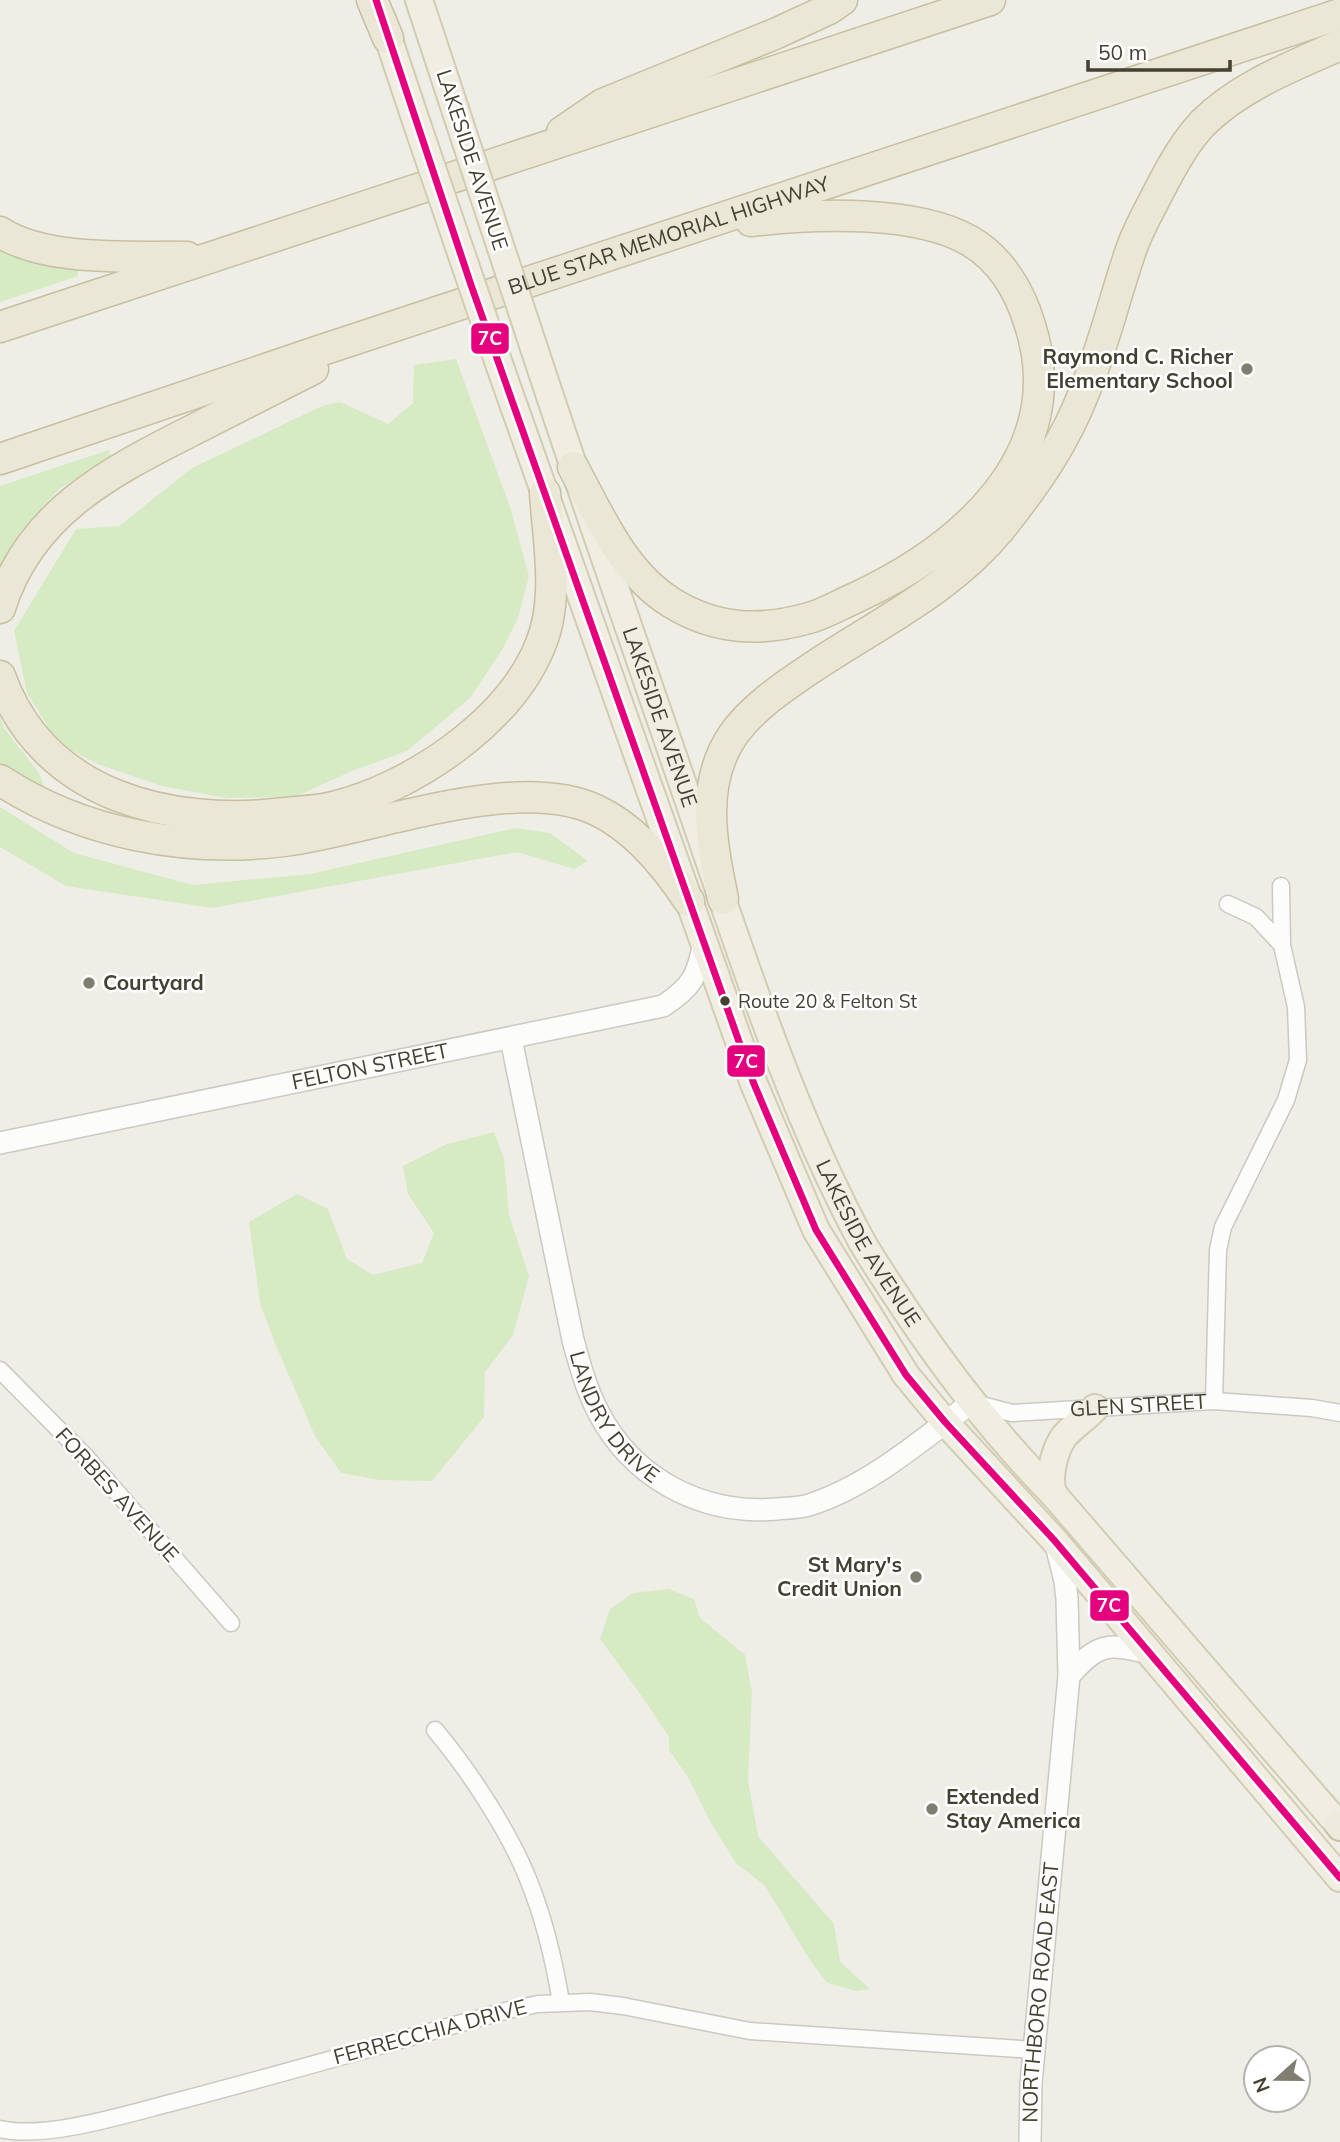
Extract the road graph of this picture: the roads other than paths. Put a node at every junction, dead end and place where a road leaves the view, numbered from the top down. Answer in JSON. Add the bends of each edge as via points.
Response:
{"nodes":[{"id":1,"x":374,"y":0,"type":"edge"},
{"id":2,"x":419,"y":0,"type":"edge"},
{"id":3,"x":842,"y":0,"type":"edge"},
{"id":4,"x":990,"y":0,"type":"edge"},
{"id":5,"x":1340,"y":14,"type":"edge"},
{"id":6,"x":388,"y":38,"type":"joint"},
{"id":7,"x":1340,"y":45,"type":"edge"},
{"id":8,"x":533,"y":152,"type":"junction"},
{"id":9,"x":0,"y":232,"type":"edge"},
{"id":10,"x":665,"y":236,"type":"junction"},
{"id":11,"x":205,"y":258,"type":"junction"},
{"id":12,"x":436,"y":312,"type":"junction"},
{"id":13,"x":0,"y":327,"type":"edge"},
{"id":14,"x":0,"y":458,"type":"edge"},
{"id":15,"x":573,"y":467,"type":"junction"},
{"id":16,"x":545,"y":493,"type":"junction"},
{"id":17,"x":0,"y":608,"type":"edge"},
{"id":18,"x":0,"y":676,"type":"edge"},
{"id":19,"x":0,"y":780,"type":"edge"},
{"id":20,"x":1281,"y":886,"type":"dead end"},
{"id":21,"x":723,"y":900,"type":"junction"},
{"id":22,"x":689,"y":901,"type":"junction"},
{"id":23,"x":1228,"y":904,"type":"dead end"},
{"id":24,"x":704,"y":943,"type":"junction"},
{"id":25,"x":1282,"y":945,"type":"junction"},
{"id":26,"x":511,"y":1038,"type":"junction"},
{"id":27,"x":0,"y":1143,"type":"edge"},
{"id":28,"x":0,"y":1370,"type":"edge"},
{"id":29,"x":1214,"y":1401,"type":"junction"},
{"id":30,"x":971,"y":1403,"type":"junction"},
{"id":31,"x":1095,"y":1408,"type":"junction"},
{"id":32,"x":1340,"y":1413,"type":"edge"},
{"id":33,"x":945,"y":1422,"type":"junction"},
{"id":34,"x":1055,"y":1496,"type":"junction"},
{"id":35,"x":1054,"y":1540,"type":"junction"},
{"id":36,"x":232,"y":1623,"type":"dead end"},
{"id":37,"x":1151,"y":1653,"type":"junction"},
{"id":38,"x":1069,"y":1676,"type":"junction"},
{"id":39,"x":435,"y":1730,"type":"dead end"},
{"id":40,"x":1339,"y":1825,"type":"edge"},
{"id":41,"x":1340,"y":1878,"type":"edge"},
{"id":42,"x":561,"y":2002,"type":"junction"},
{"id":43,"x":1035,"y":2049,"type":"junction"},
{"id":44,"x":0,"y":2129,"type":"edge"},
{"id":45,"x":1030,"y":2142,"type":"edge"}],
"edges":[{"from":1,"to":6,"type":"highway"},
{"from":2,"to":15,"type":"main road","name":"LAKESIDE AVENUE","bridge":true},
{"from":3,"to":8,"type":"highway","via":[[777,33],[603,104]]},
{"from":4,"to":8,"type":"highway"},
{"from":5,"to":10,"type":"highway","name":"BLUE STAR MEMORIAL HIGHWAY"},
{"from":6,"to":16,"type":"main road","name":"LAKESIDE AVENUE","bridge":true},
{"from":7,"to":21,"type":"highway","via":[[1239,95],[1189,141],[1132,248],[1066,435],[1035,484],[988,543],[938,587],[788,684],[734,735],[715,775],[711,805]]},
{"from":8,"to":11,"type":"highway"},
{"from":9,"to":11,"type":"highway","via":[[22,244],[57,251]]},
{"from":10,"to":12,"type":"highway","name":"BLUE STAR MEMORIAL HIGHWAY"},
{"from":10,"to":15,"type":"highway","via":[[747,222],[827,216],[915,222],[971,241],[1011,282],[1031,328],[1040,383],[1030,436],[991,501],[937,551],[876,589],[811,618],[774,625],[736,627],[704,619],[670,602],[635,571]]},
{"from":11,"to":13,"type":"highway"},
{"from":12,"to":14,"type":"highway","name":"BLUE STAR MEMORIAL HIGHWAY"},
{"from":12,"to":17,"type":"highway","via":[[348,351],[88,488],[28,549]]},
{"from":15,"to":21,"type":"main road","name":"LAKESIDE AVENUE"},
{"from":16,"to":18,"type":"highway","via":[[549,610],[532,663],[509,697],[459,744],[361,799],[264,816],[212,817],[141,805],[82,779],[40,743],[15,709]]},
{"from":16,"to":22,"type":"main road","name":"LAKESIDE AVENUE"},
{"from":19,"to":22,"type":"highway","via":[[85,823],[213,844],[287,841],[501,798],[562,799],[595,809],[616,822],[662,864]]},
{"from":20,"to":25,"type":"street"},
{"from":21,"to":30,"type":"main road","name":"LAKESIDE AVENUE","via":[[827,1173],[873,1260]]},
{"from":22,"to":24,"type":"main road","name":"LAKESIDE AVENUE"},
{"from":23,"to":25,"type":"street","via":[[1256,917]]},
{"from":24,"to":26,"type":"street","name":"FELTON STREET","via":[[698,973],[684,992],[663,1006]]},
{"from":24,"to":33,"type":"main road","name":"LAKESIDE AVENUE","via":[[754,1084],[816,1230],[906,1376]]},
{"from":25,"to":29,"type":"street","via":[[1296,1007],[1298,1059],[1286,1100],[1223,1227],[1218,1250]]},
{"from":26,"to":27,"type":"street","name":"FELTON STREET"},
{"from":26,"to":33,"type":"street","name":"LANDRY DRIVE","via":[[583,1377],[606,1426],[632,1459],[665,1484],[720,1506],[794,1508],[866,1477]]},
{"from":28,"to":36,"type":"street","name":"FORBES AVENUE","via":[[87,1458]]},
{"from":29,"to":31,"type":"street","name":"GLEN STREET"},
{"from":29,"to":32,"type":"street","name":"GLEN STREET"},
{"from":30,"to":31,"type":"street","name":"GLEN STREET","via":[[1012,1413]]},
{"from":30,"to":33,"type":"street"},
{"from":30,"to":34,"type":"main road","name":"LAKESIDE AVENUE"},
{"from":31,"to":34,"type":"main road","via":[[1064,1436],[1050,1488]]},
{"from":33,"to":35,"type":"main road","name":"LAKESIDE AVENUE"},
{"from":34,"to":40,"type":"main road","name":"LAKESIDE AVENUE"},
{"from":35,"to":37,"type":"main road","name":"LAKESIDE AVENUE"},
{"from":35,"to":38,"type":"street","name":"NORTHBORO ROAD EAST","via":[[1068,1600]]},
{"from":37,"to":38,"type":"street","via":[[1102,1648],[1087,1656]]},
{"from":37,"to":41,"type":"main road","name":"LAKESIDE AVENUE"},
{"from":38,"to":43,"type":"street","name":"NORTHBORO ROAD EAST"},
{"from":39,"to":42,"type":"street","via":[[494,1813],[528,1877]]},
{"from":42,"to":43,"type":"street","name":"FERRECCHIA DRIVE","via":[[623,2006],[750,2031]]},
{"from":42,"to":44,"type":"street","name":"FERRECCHIA DRIVE","via":[[509,2010],[63,2129]]},
{"from":43,"to":45,"type":"street","name":"NORTHBORO ROAD EAST"}]}
